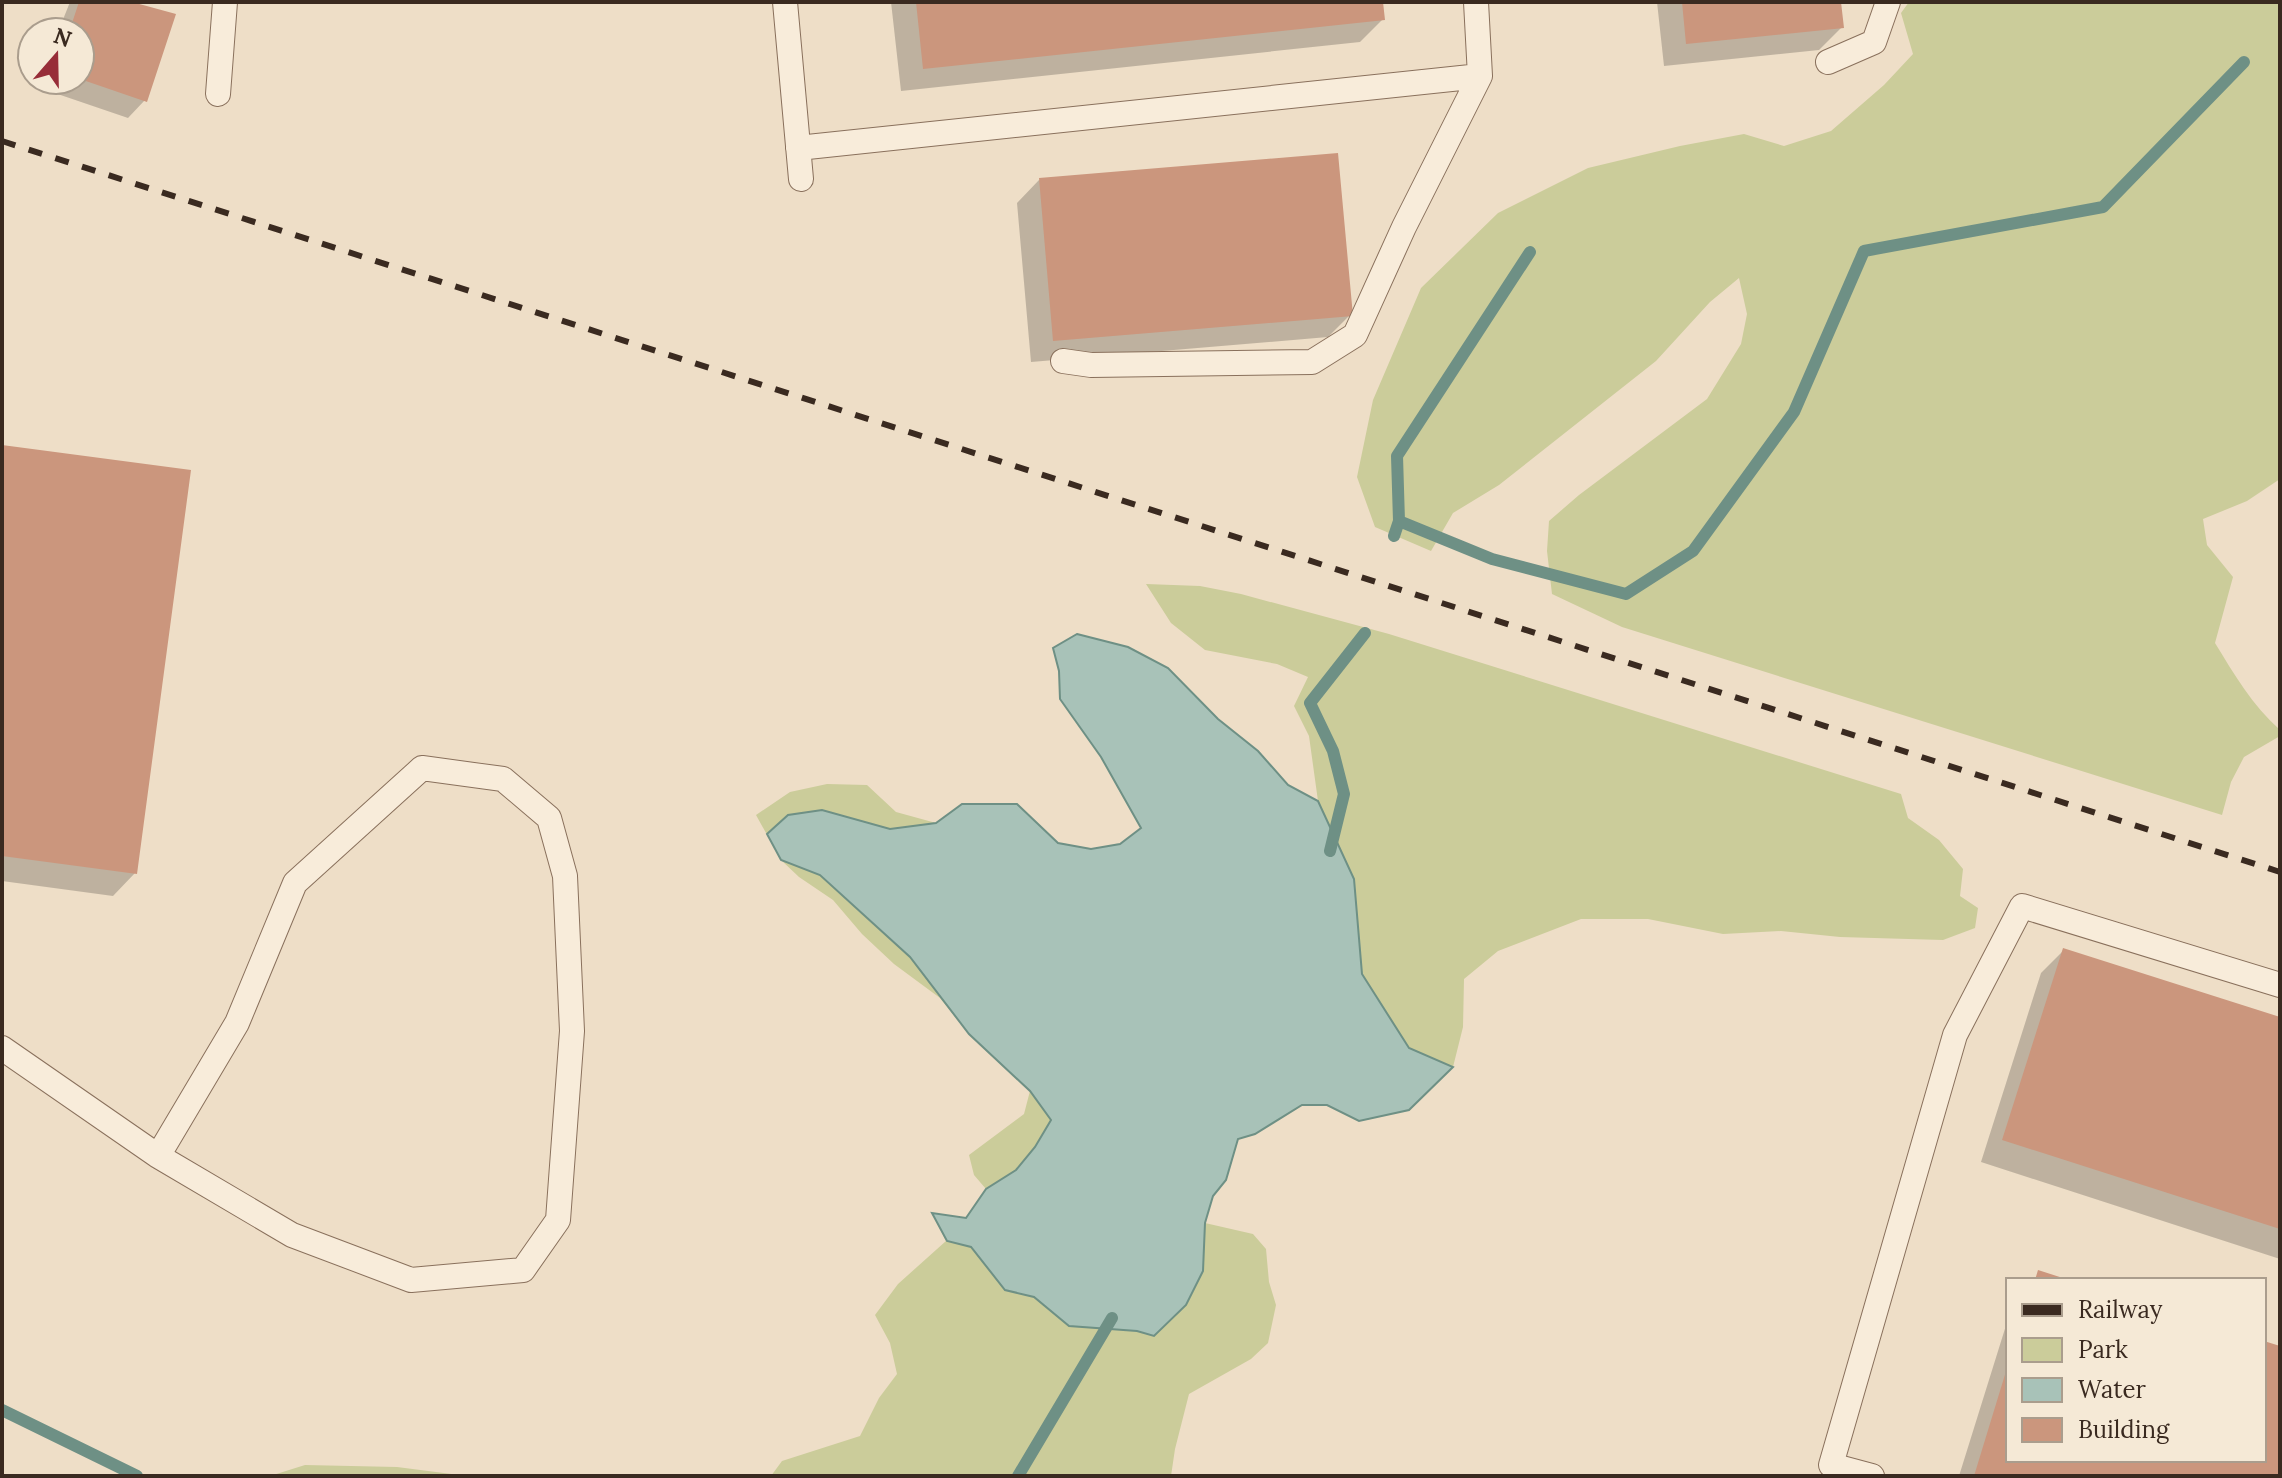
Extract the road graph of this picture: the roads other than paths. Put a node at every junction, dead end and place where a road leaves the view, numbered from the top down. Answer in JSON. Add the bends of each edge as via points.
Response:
{"nodes":[{"id":1,"x":225,"y":2,"type":"edge"},
{"id":2,"x":785,"y":2,"type":"edge"},
{"id":3,"x":1476,"y":2,"type":"edge"},
{"id":4,"x":1888,"y":2,"type":"edge"},
{"id":5,"x":1828,"y":62,"type":"dead end"},
{"id":6,"x":1480,"y":76,"type":"junction"},
{"id":7,"x":218,"y":94,"type":"dead end"},
{"id":8,"x":798,"y":148,"type":"junction"},
{"id":9,"x":801,"y":179,"type":"dead end"},
{"id":10,"x":1063,"y":361,"type":"dead end"},
{"id":11,"x":2280,"y":985,"type":"edge"},
{"id":12,"x":2,"y":1048,"type":"edge"},
{"id":13,"x":158,"y":1156,"type":"junction"},
{"id":14,"x":1872,"y":1476,"type":"edge"}],
"edges":[{"from":1,"to":7,"type":"lane"},
{"from":2,"to":8,"type":"lane"},
{"from":3,"to":6,"type":"lane"},
{"from":4,"to":5,"type":"lane","via":[[1874,42]]},
{"from":6,"to":8,"type":"lane"},
{"from":6,"to":10,"type":"lane","via":[[1355,335],[1312,362]]},
{"from":8,"to":9,"type":"lane"},
{"from":11,"to":14,"type":"lane","via":[[2022,906],[1955,1035],[1831,1465]]},
{"from":12,"to":13,"type":"lane"},
{"from":13,"to":13,"type":"lane","via":[[292,1235],[411,1280],[523,1270],[558,1220],[572,1031],[565,876],[549,818],[503,779],[422,768],[295,883],[237,1023]]}]}
